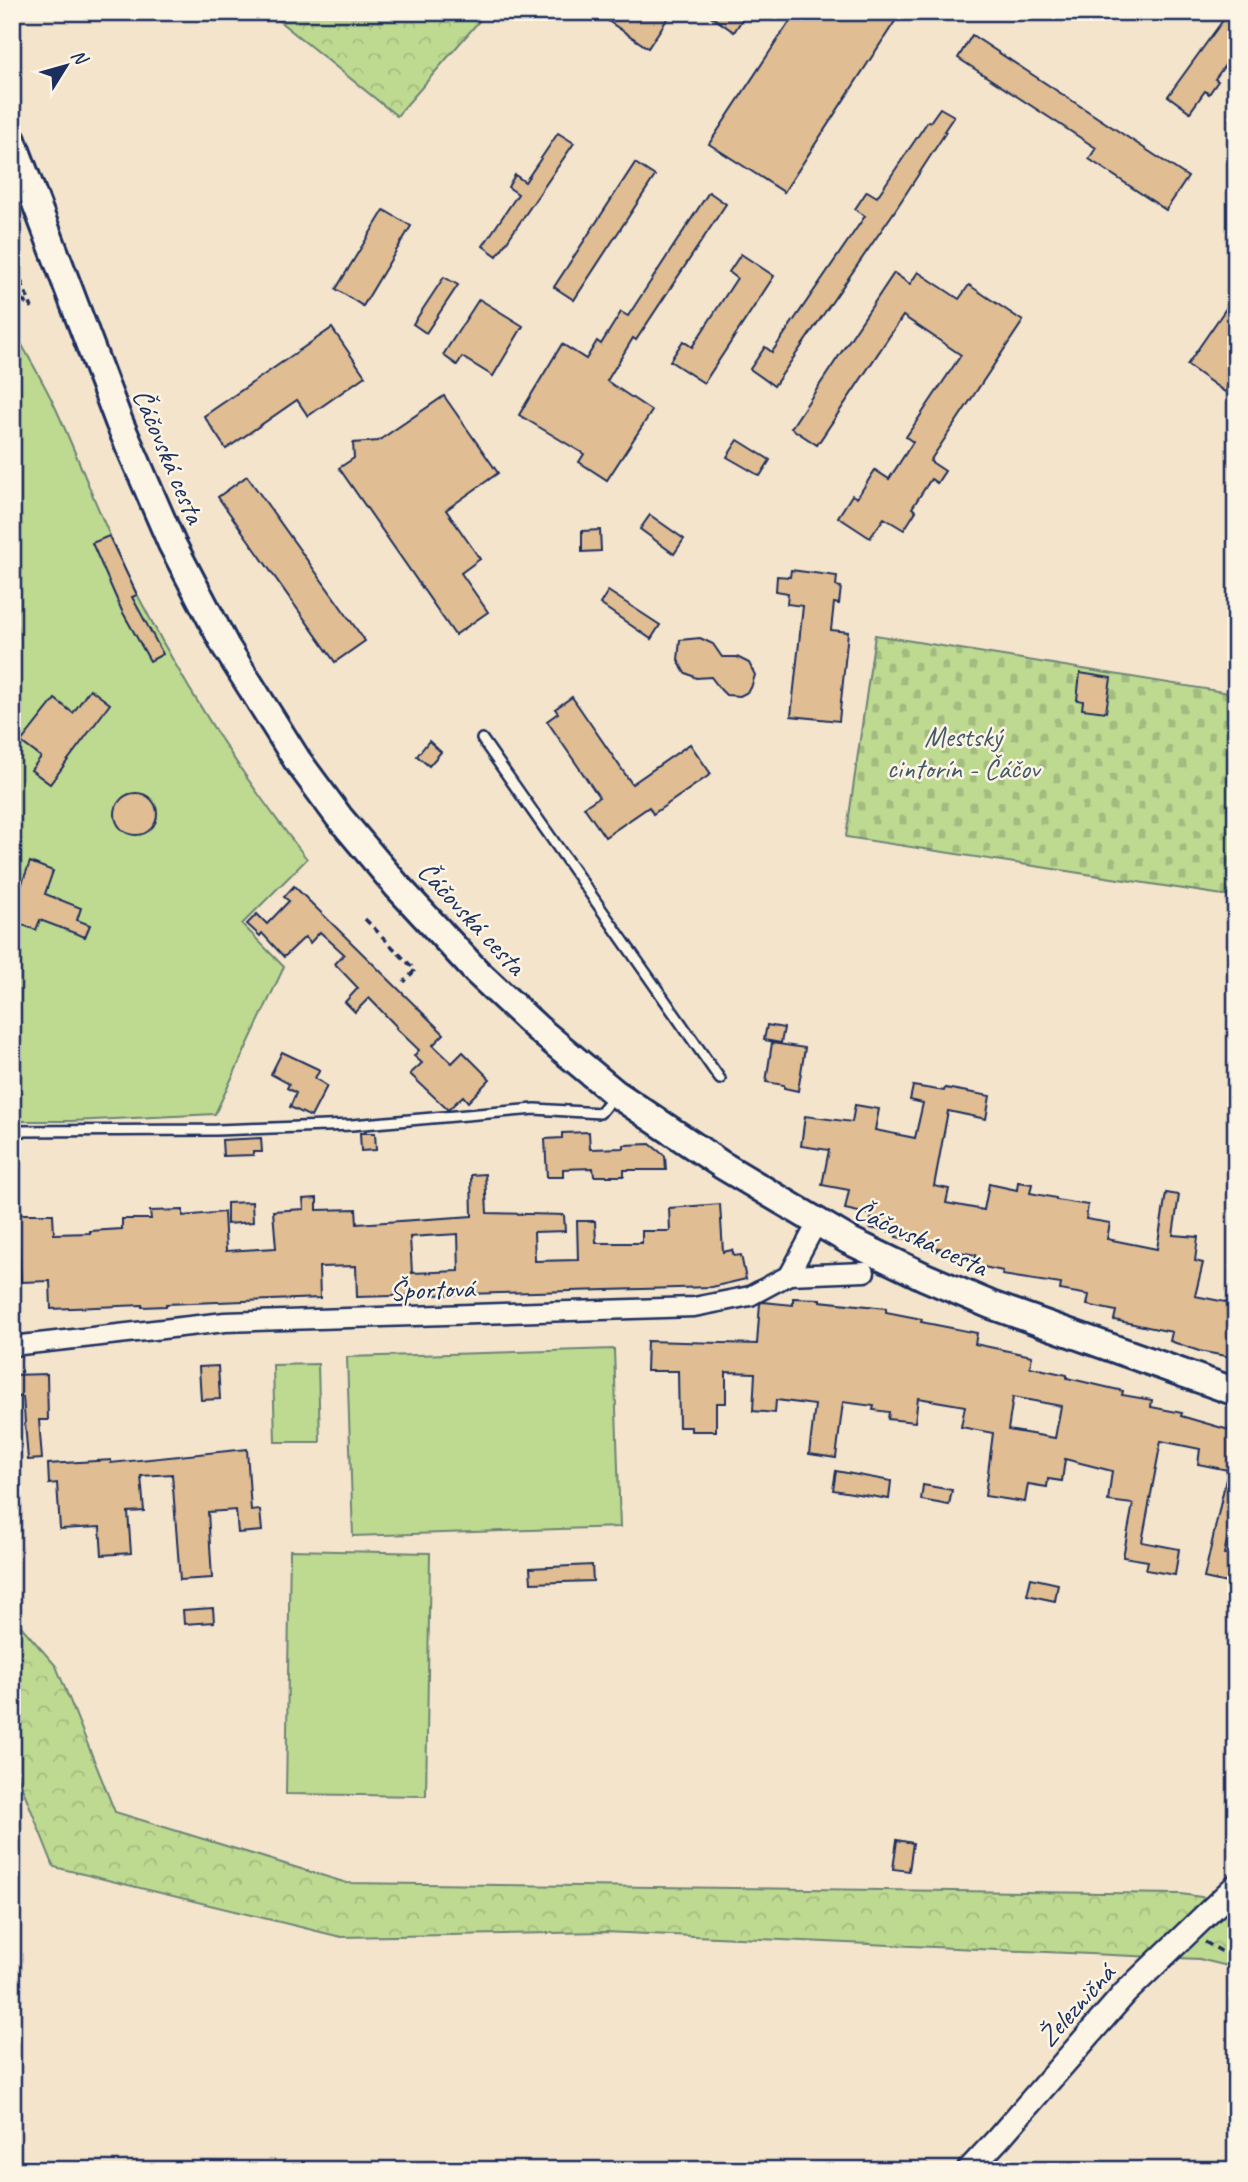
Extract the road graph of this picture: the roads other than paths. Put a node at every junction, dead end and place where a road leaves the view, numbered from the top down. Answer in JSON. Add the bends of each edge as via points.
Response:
{"nodes":[{"id":1,"x":12,"y":140,"type":"edge"},
{"id":2,"x":482,"y":739,"type":"dead end"},
{"id":3,"x":720,"y":1079,"type":"dead end"},
{"id":4,"x":615,"y":1093,"type":"junction"},
{"id":5,"x":12,"y":1131,"type":"edge"},
{"id":6,"x":817,"y":1223,"type":"junction"},
{"id":7,"x":865,"y":1272,"type":"dead end"},
{"id":8,"x":789,"y":1275,"type":"junction"},
{"id":9,"x":12,"y":1346,"type":"edge"},
{"id":10,"x":1236,"y":1392,"type":"edge"},
{"id":11,"x":1236,"y":1886,"type":"edge"},
{"id":12,"x":969,"y":2170,"type":"edge"}],
"edges":[{"from":1,"to":4,"type":"main road","name":"Čáčovská cesta","via":[[172,544],[253,692],[339,817],[397,886],[507,1001]]},
{"from":2,"to":3,"type":"lane"},
{"from":4,"to":5,"type":"lane","via":[[600,1113],[535,1109],[352,1125]]},
{"from":4,"to":6,"type":"main road","name":"Čáčovská cesta"},
{"from":6,"to":8,"type":"street"},
{"from":6,"to":10,"type":"main road","name":"Čáčovská cesta","via":[[990,1305]]},
{"from":7,"to":8,"type":"street"},
{"from":8,"to":9,"type":"street","name":"Športová","via":[[750,1296],[694,1307],[225,1322]]},
{"from":11,"to":12,"type":"street","name":"Železničná","via":[[1125,1993]]}]}
